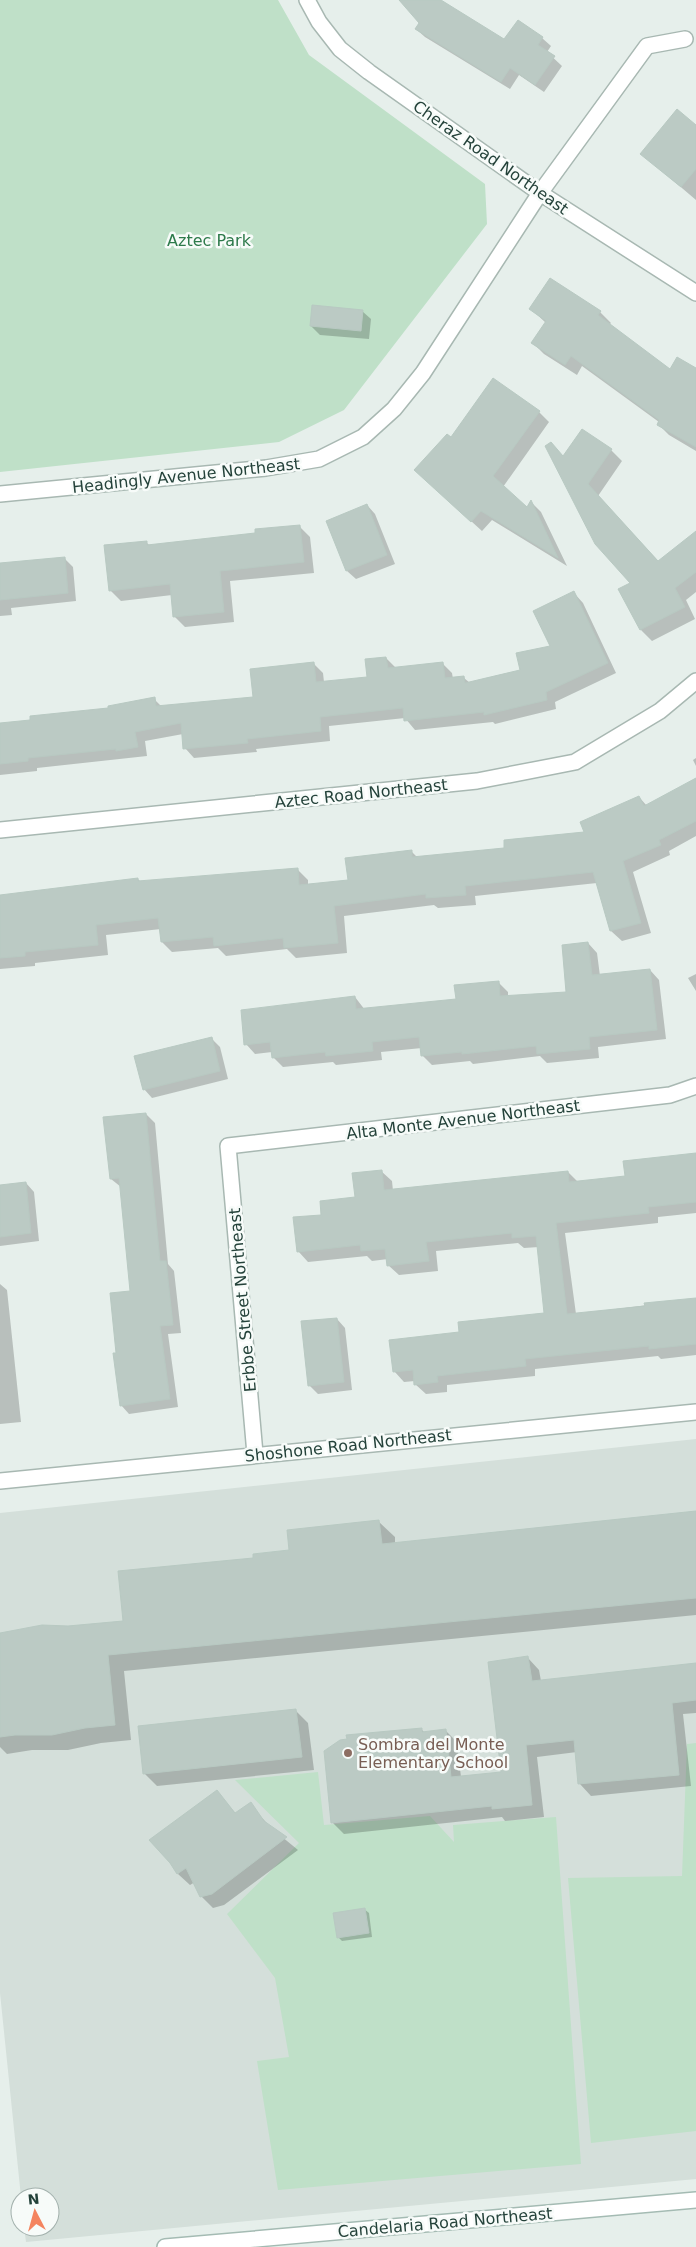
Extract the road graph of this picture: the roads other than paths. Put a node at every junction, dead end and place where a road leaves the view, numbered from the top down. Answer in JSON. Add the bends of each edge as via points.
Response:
{"nodes":[{"id":1,"x":307,"y":0,"type":"edge"},
{"id":2,"x":685,"y":39,"type":"dead end"},
{"id":3,"x":540,"y":192,"type":"junction"},
{"id":4,"x":696,"y":293,"type":"edge"},
{"id":5,"x":0,"y":494,"type":"edge"},
{"id":6,"x":696,"y":681,"type":"edge"},
{"id":7,"x":0,"y":830,"type":"edge"},
{"id":8,"x":696,"y":1086,"type":"edge"},
{"id":9,"x":228,"y":1146,"type":"joint"},
{"id":10,"x":696,"y":1412,"type":"edge"},
{"id":11,"x":255,"y":1454,"type":"junction"},
{"id":12,"x":0,"y":1481,"type":"edge"},
{"id":13,"x":696,"y":2200,"type":"edge"},
{"id":14,"x":165,"y":2247,"type":"edge"}],
"edges":[{"from":1,"to":3,"type":"street","name":"Cheraz Road Northeast","via":[[340,49]]},
{"from":2,"to":3,"type":"street","name":"Headingly Avenue Northeast","via":[[647,46]]},
{"from":3,"to":4,"type":"street","name":"Cheraz Road Northeast"},
{"from":3,"to":5,"type":"street","name":"Headingly Avenue Northeast","via":[[423,373],[394,409],[363,437],[319,459],[266,468]]},
{"from":6,"to":7,"type":"street","name":"Aztec Road Northeast","via":[[660,711],[575,762],[477,781]]},
{"from":8,"to":9,"type":"street","name":"Alta Monte Avenue Northeast","via":[[670,1095]]},
{"from":9,"to":11,"type":"street","name":"Erbbe Street Northeast"},
{"from":10,"to":11,"type":"street","name":"Shoshone Road Northeast"},
{"from":11,"to":12,"type":"street","name":"Shoshone Road Northeast"},
{"from":13,"to":14,"type":"street","name":"Candelaria Road Northeast"}]}
